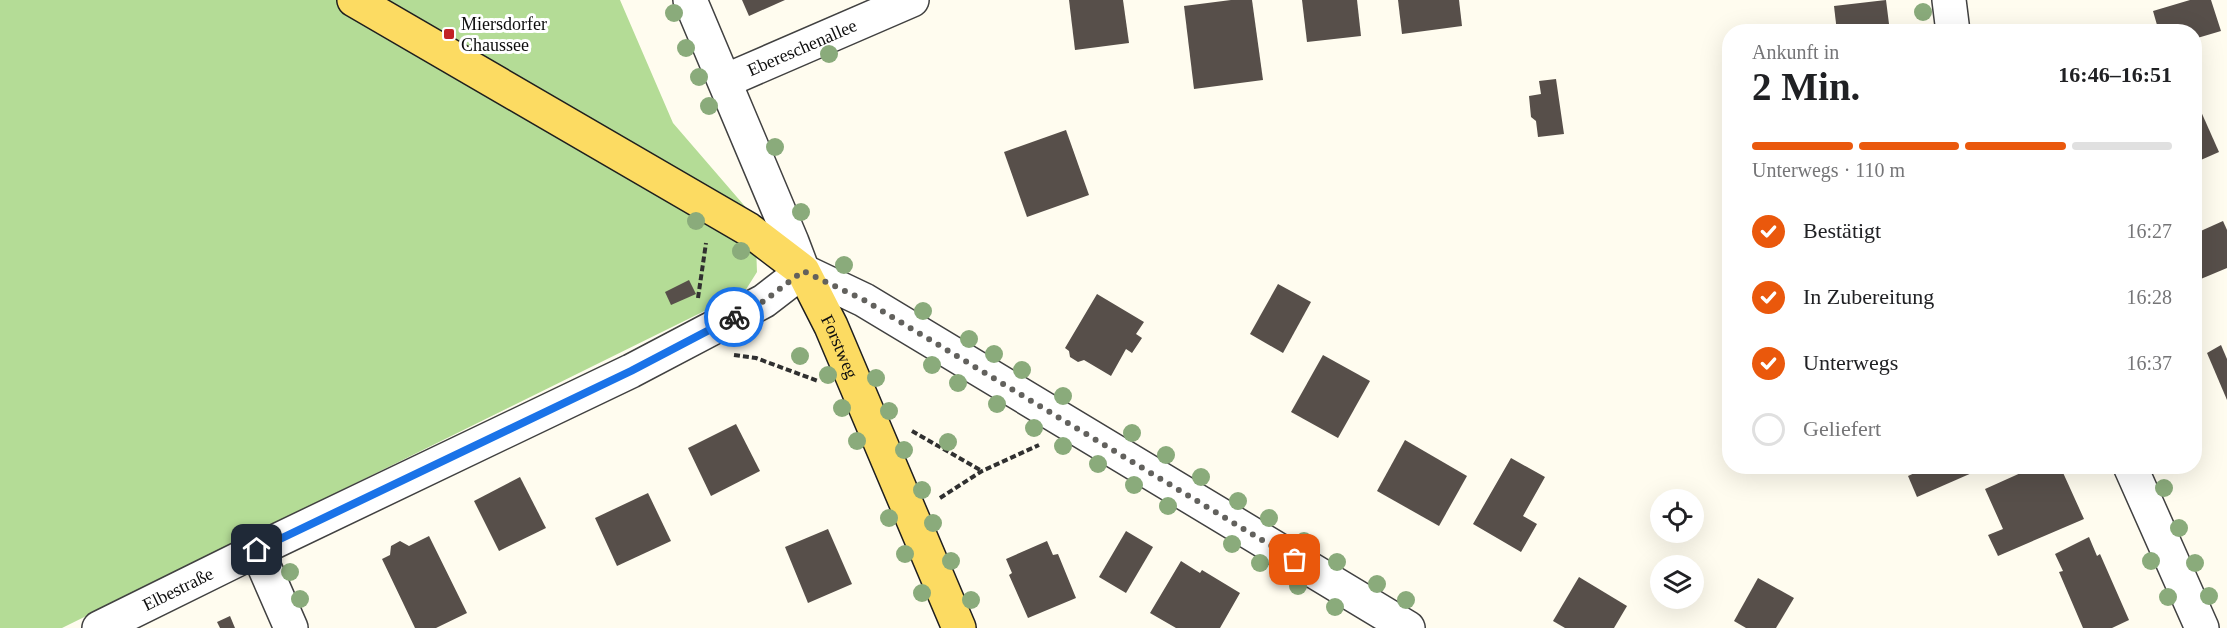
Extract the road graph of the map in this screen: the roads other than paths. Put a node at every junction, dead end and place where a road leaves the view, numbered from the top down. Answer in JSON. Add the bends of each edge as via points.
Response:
{"nodes":[{"id":1,"x":354,"y":0,"type":"edge"},
{"id":2,"x":690,"y":0,"type":"edge"},
{"id":3,"x":912,"y":0,"type":"edge"},
{"id":4,"x":1949,"y":0,"type":"edge"},
{"id":5,"x":1952,"y":24,"type":"edge"},
{"id":6,"x":725,"y":81,"type":"junction"},
{"id":7,"x":803,"y":271,"type":"junction"},
{"id":8,"x":2134,"y":474,"type":"edge"},
{"id":9,"x":257,"y":550,"type":"junction"},
{"id":10,"x":99,"y":628,"type":"edge"},
{"id":11,"x":291,"y":628,"type":"edge"},
{"id":12,"x":959,"y":628,"type":"edge"},
{"id":13,"x":1408,"y":628,"type":"edge"},
{"id":14,"x":2202,"y":628,"type":"edge"}],
"edges":[{"from":1,"to":7,"type":"main road","via":[[748,229]]},
{"from":2,"to":6,"type":"street","name":"Forstweg"},
{"from":3,"to":6,"type":"street","name":"Ebereschenallee"},
{"from":4,"to":5,"type":"street"},
{"from":6,"to":7,"type":"street","name":"Forstweg"},
{"from":7,"to":9,"type":"street","name":"Elbestraße","via":[[764,301],[631,371]]},
{"from":7,"to":12,"type":"main road","name":"Forstweg","via":[[831,326]]},
{"from":7,"to":13,"type":"street","via":[[864,300]]},
{"from":8,"to":14,"type":"street"},
{"from":9,"to":10,"type":"street","name":"Elbestraße"},
{"from":9,"to":11,"type":"street"}]}
